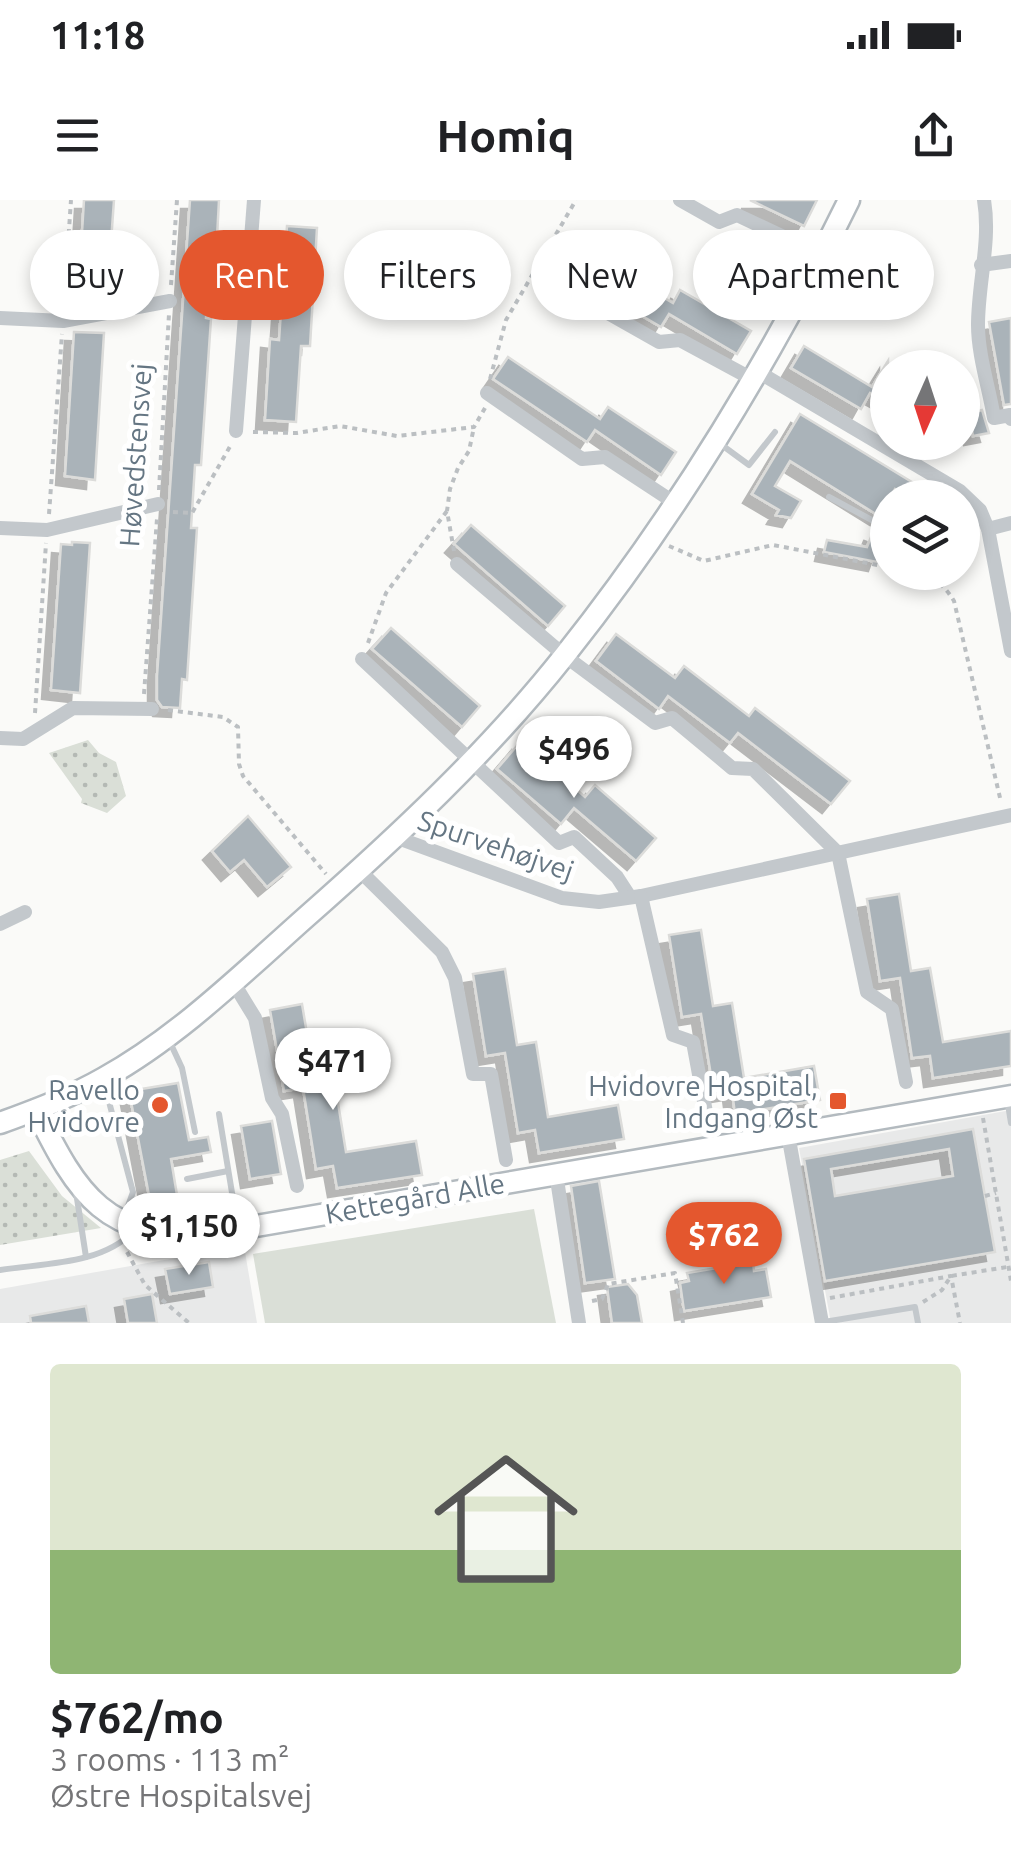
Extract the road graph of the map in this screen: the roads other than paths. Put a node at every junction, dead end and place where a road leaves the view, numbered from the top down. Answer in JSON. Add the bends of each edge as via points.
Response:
{"nodes":[{"id":1,"x":254,"y":200,"type":"edge"},
{"id":2,"x":680,"y":200,"type":"edge"},
{"id":3,"x":849,"y":200,"type":"edge"},
{"id":4,"x":984,"y":200,"type":"edge"},
{"id":5,"x":770,"y":230,"type":"edge"},
{"id":6,"x":834,"y":230,"type":"edge"},
{"id":7,"x":1011,"y":261,"type":"edge"},
{"id":8,"x":981,"y":265,"type":"junction"},
{"id":9,"x":170,"y":301,"type":"road end"},
{"id":10,"x":0,"y":318,"type":"edge"},
{"id":11,"x":620,"y":320,"type":"edge"},
{"id":12,"x":787,"y":320,"type":"edge"},
{"id":13,"x":757,"y":377,"type":"junction"},
{"id":14,"x":487,"y":394,"type":"road end"},
{"id":15,"x":1011,"y":420,"type":"edge"},
{"id":16,"x":236,"y":431,"type":"road end"},
{"id":17,"x":774,"y":432,"type":"dead end"},
{"id":18,"x":717,"y":441,"type":"junction"},
{"id":19,"x":940,"y":480,"type":"edge"},
{"id":20,"x":829,"y":497,"type":"dead end"},
{"id":21,"x":676,"y":503,"type":"junction"},
{"id":22,"x":158,"y":507,"type":"road end"},
{"id":23,"x":980,"y":510,"type":"edge"},
{"id":24,"x":870,"y":520,"type":"edge"},
{"id":25,"x":1011,"y":524,"type":"edge"},
{"id":26,"x":0,"y":528,"type":"edge"},
{"id":27,"x":988,"y":529,"type":"junction"},
{"id":28,"x":457,"y":564,"type":"road end"},
{"id":29,"x":1011,"y":651,"type":"edge"},
{"id":30,"x":565,"y":656,"type":"junction"},
{"id":31,"x":362,"y":659,"type":"road end"},
{"id":32,"x":152,"y":709,"type":"road end"},
{"id":33,"x":0,"y":738,"type":"edge"},
{"id":34,"x":471,"y":761,"type":"junction"},
{"id":35,"x":1007,"y":815,"type":"edge"},
{"id":36,"x":395,"y":836,"type":"junction"},
{"id":37,"x":838,"y":853,"type":"junction"},
{"id":38,"x":360,"y":871,"type":"junction"},
{"id":39,"x":635,"y":896,"type":"junction"},
{"id":40,"x":24,"y":912,"type":"dead end"},
{"id":41,"x":0,"y":924,"type":"edge"},
{"id":42,"x":232,"y":982,"type":"junction"},
{"id":43,"x":166,"y":1036,"type":"junction"},
{"id":44,"x":103,"y":1080,"type":"junction"},
{"id":45,"x":906,"y":1082,"type":"dead end"},
{"id":46,"x":1009,"y":1096,"type":"edge"},
{"id":47,"x":36,"y":1110,"type":"junction"},
{"id":48,"x":220,"y":1114,"type":"dead end"},
{"id":49,"x":1011,"y":1122,"type":"edge"},
{"id":50,"x":0,"y":1123,"type":"edge"},
{"id":51,"x":708,"y":1123,"type":"dead end"},
{"id":52,"x":195,"y":1132,"type":"dead end"},
{"id":53,"x":788,"y":1134,"type":"junction"},
{"id":54,"x":506,"y":1160,"type":"dead end"},
{"id":55,"x":228,"y":1172,"type":"junction"},
{"id":56,"x":556,"y":1174,"type":"junction"},
{"id":57,"x":187,"y":1178,"type":"dead end"},
{"id":58,"x":75,"y":1180,"type":"junction"},
{"id":59,"x":298,"y":1186,"type":"dead end"},
{"id":60,"x":130,"y":1225,"type":"junction"},
{"id":61,"x":238,"y":1230,"type":"junction"},
{"id":62,"x":86,"y":1257,"type":"junction"},
{"id":63,"x":0,"y":1270,"type":"edge"},
{"id":64,"x":579,"y":1323,"type":"edge"},
{"id":65,"x":822,"y":1323,"type":"edge"},
{"id":66,"x":918,"y":1323,"type":"edge"}],
"edges":[{"from":1,"to":16,"type":"street"},
{"from":2,"to":5,"type":"street","via":[[720,222],[737,215]]},
{"from":3,"to":6,"type":"street"},
{"from":4,"to":8,"type":"street","via":[[988,224]]},
{"from":7,"to":8,"type":"street"},
{"from":8,"to":15,"type":"street","via":[[978,329],[994,418]]},
{"from":9,"to":10,"type":"street","via":[[63,321]]},
{"from":11,"to":13,"type":"street","via":[[658,342],[680,340]]},
{"from":12,"to":13,"type":"street"},
{"from":13,"to":18,"type":"street"},
{"from":13,"to":19,"type":"street"},
{"from":14,"to":21,"type":"street","via":[[582,459],[605,457]]},
{"from":17,"to":18,"type":"lane","via":[[749,465]]},
{"from":18,"to":21,"type":"street"},
{"from":20,"to":24,"type":"lane"},
{"from":21,"to":30,"type":"street"},
{"from":22,"to":26,"type":"street","via":[[47,530]]},
{"from":23,"to":27,"type":"street"},
{"from":25,"to":27,"type":"street"},
{"from":27,"to":29,"type":"street"},
{"from":28,"to":30,"type":"street"},
{"from":30,"to":34,"type":"street"},
{"from":30,"to":37,"type":"street","via":[[655,723],[672,718],[732,768],[753,769]]},
{"from":31,"to":34,"type":"street"},
{"from":32,"to":33,"type":"street","via":[[73,708],[24,739]]},
{"from":34,"to":36,"type":"street"},
{"from":34,"to":39,"type":"street","via":[[559,843],[574,837]]},
{"from":35,"to":37,"type":"street","name":"Spurvehøjvej"},
{"from":36,"to":38,"type":"street"},
{"from":36,"to":39,"type":"street","name":"Spurvehøjvej","via":[[562,898],[599,902]]},
{"from":37,"to":39,"type":"street","name":"Spurvehøjvej"},
{"from":37,"to":45,"type":"street","via":[[867,992],[892,1009]]},
{"from":38,"to":42,"type":"street"},
{"from":38,"to":54,"type":"street","via":[[442,952],[455,978],[474,1074],[491,1074]]},
{"from":39,"to":51,"type":"street","via":[[673,1034],[693,1042]]},
{"from":40,"to":41,"type":"street"},
{"from":42,"to":43,"type":"street"},
{"from":42,"to":59,"type":"street","via":[[255,1018]]},
{"from":43,"to":44,"type":"street"},
{"from":43,"to":52,"type":"lane","via":[[182,1068]]},
{"from":44,"to":47,"type":"street"},
{"from":44,"to":60,"type":"lane","via":[[133,1192]]},
{"from":46,"to":49,"type":"lane"},
{"from":46,"to":53,"type":"street","name":"Kettegård Alle"},
{"from":47,"to":50,"type":"street"},
{"from":47,"to":58,"type":"street"},
{"from":48,"to":55,"type":"lane"},
{"from":53,"to":56,"type":"street","name":"Kettegård Alle"},
{"from":53,"to":65,"type":"street"},
{"from":55,"to":57,"type":"lane"},
{"from":55,"to":61,"type":"lane"},
{"from":56,"to":61,"type":"street","name":"Kettegård Alle"},
{"from":56,"to":64,"type":"street"},
{"from":58,"to":60,"type":"street"},
{"from":58,"to":62,"type":"lane"},
{"from":60,"to":61,"type":"street","name":"Kettegård Alle","via":[[175,1236]]},
{"from":60,"to":62,"type":"lane","via":[[120,1245]]},
{"from":62,"to":63,"type":"lane"},
{"from":65,"to":66,"type":"lane","via":[[915,1307]]}]}
